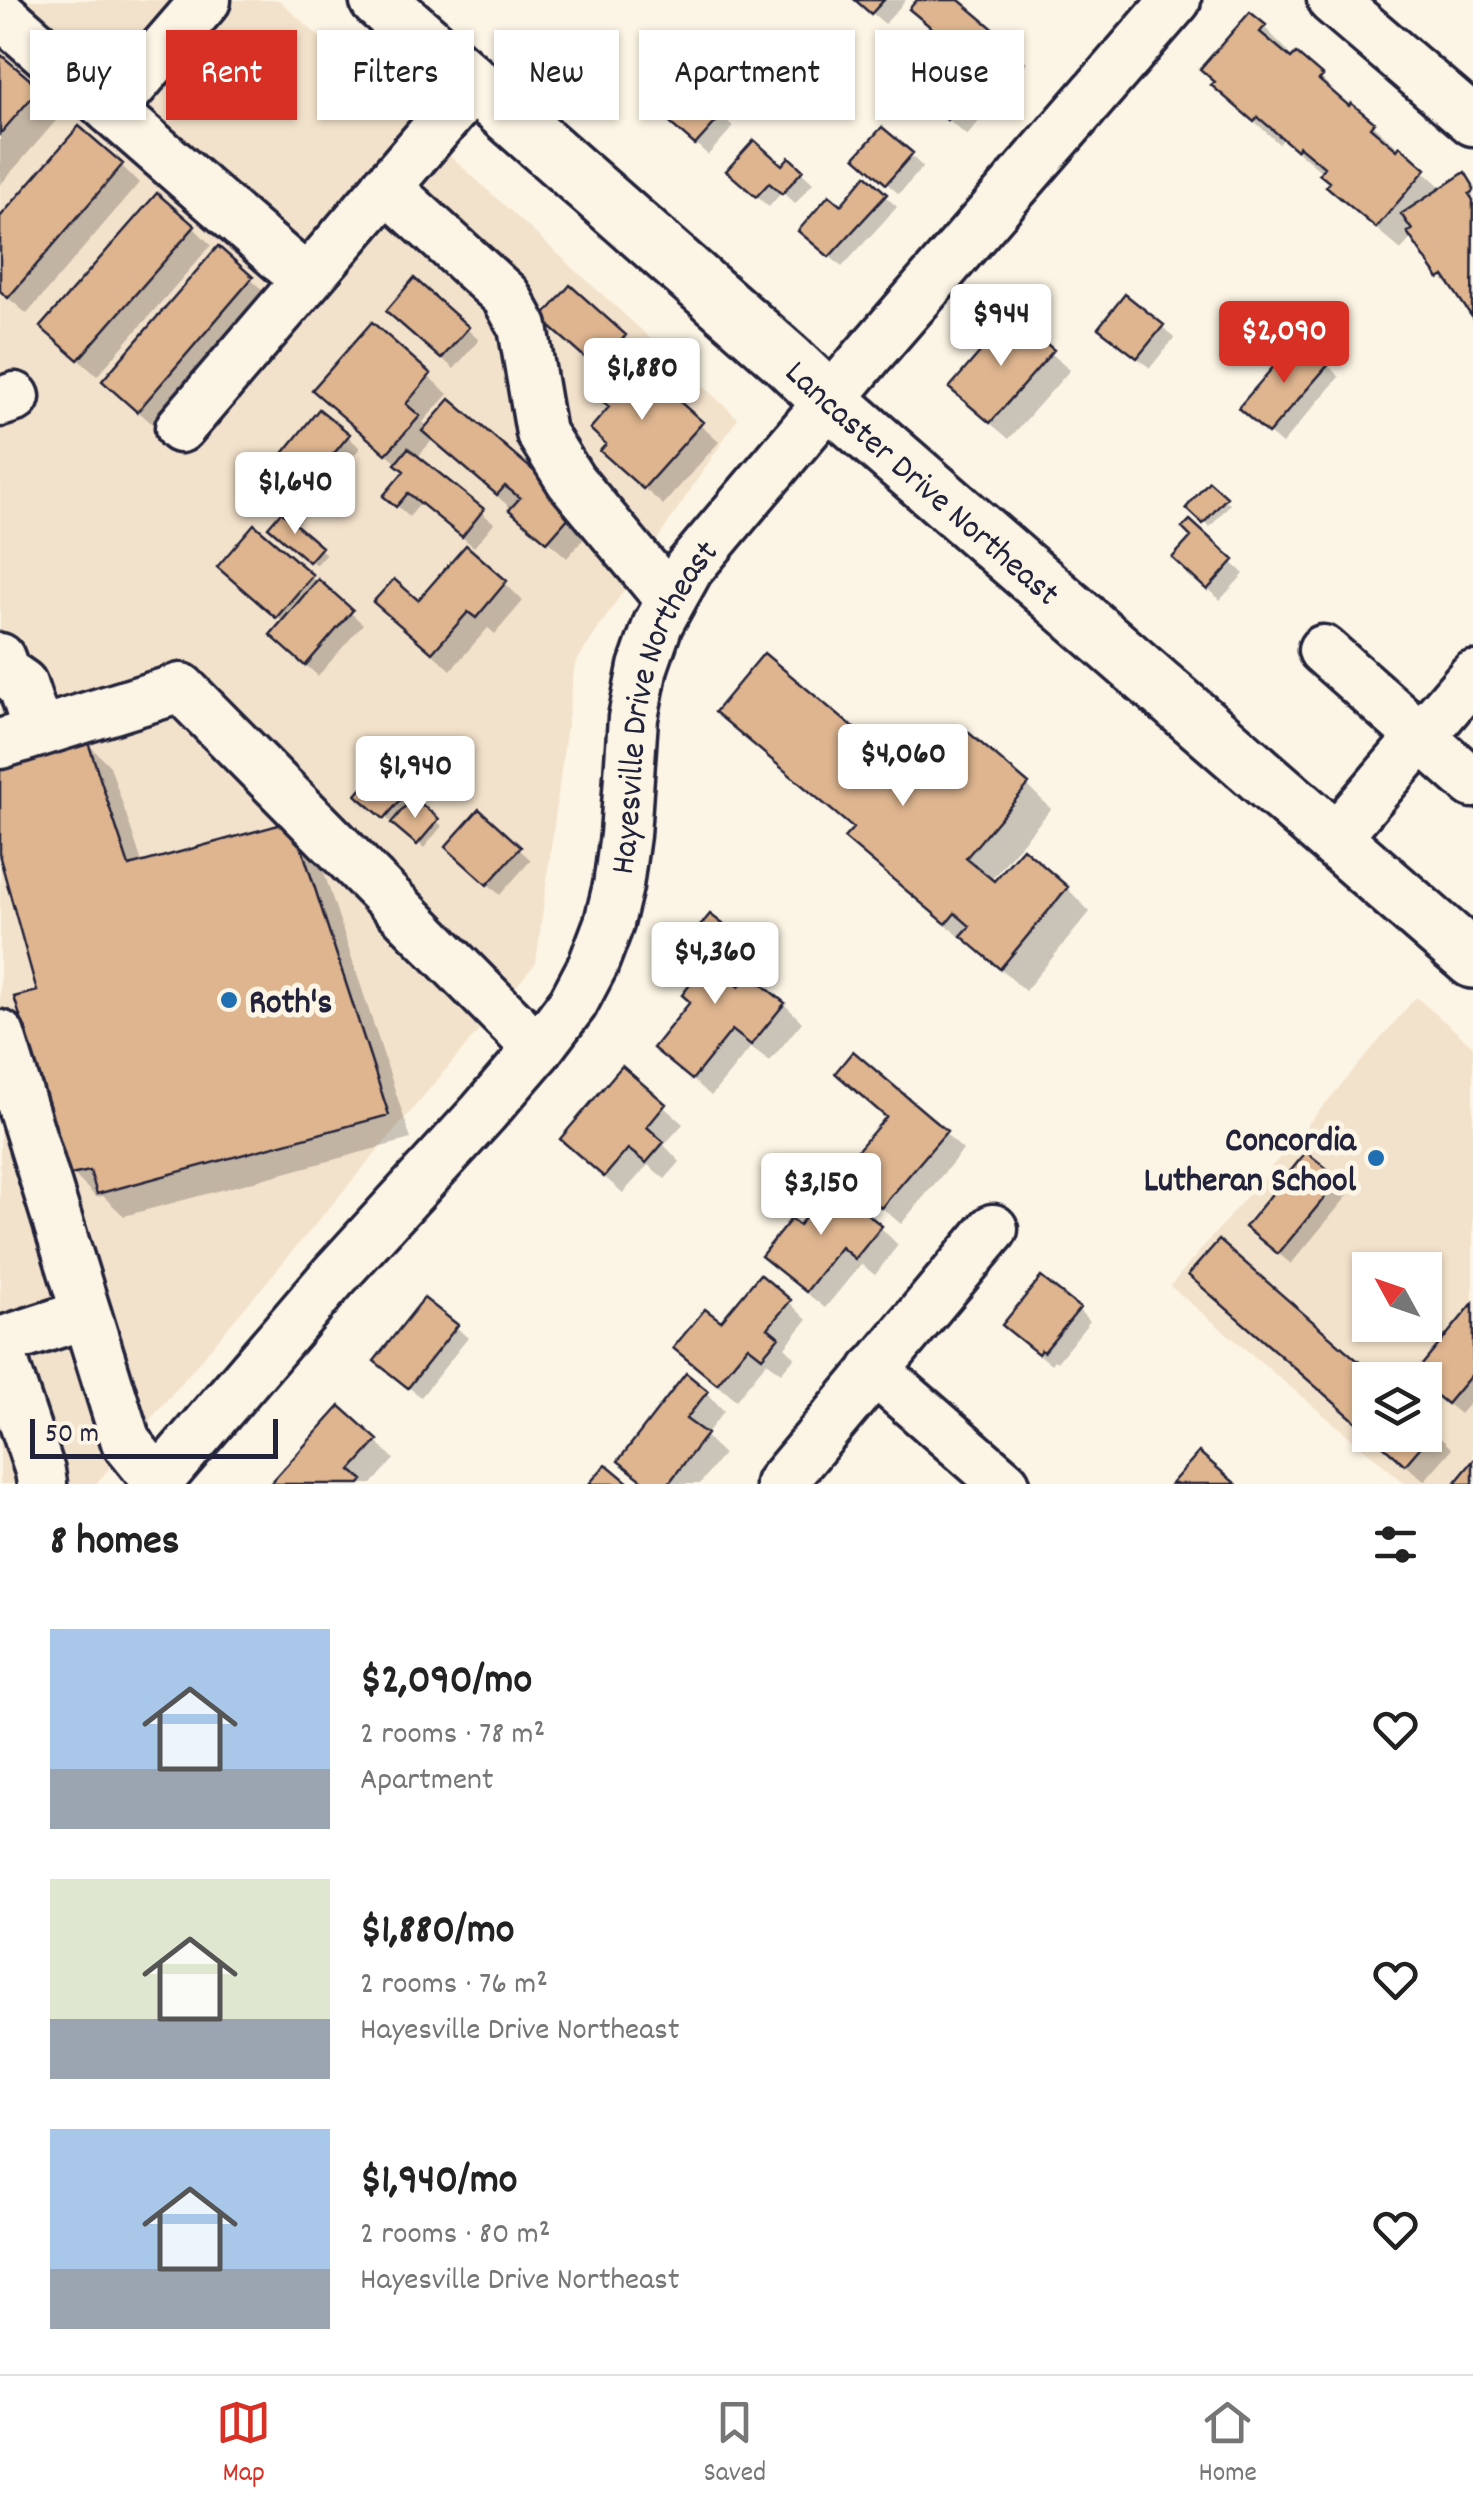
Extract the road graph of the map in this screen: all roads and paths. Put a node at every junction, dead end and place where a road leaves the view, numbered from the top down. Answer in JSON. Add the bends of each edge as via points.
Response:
{"nodes":[{"id":1,"x":206,"y":0,"type":"edge"},
{"id":2,"x":378,"y":0,"type":"edge"},
{"id":3,"x":1176,"y":0,"type":"edge"},
{"id":4,"x":1332,"y":0,"type":"edge"},
{"id":5,"x":0,"y":14,"type":"edge"},
{"id":6,"x":412,"y":30,"type":"edge"},
{"id":7,"x":30,"y":40,"type":"edge"},
{"id":8,"x":146,"y":69,"type":"edge"},
{"id":9,"x":474,"y":85,"type":"edge"},
{"id":10,"x":122,"y":120,"type":"edge"},
{"id":11,"x":444,"y":120,"type":"edge"},
{"id":12,"x":1473,"y":120,"type":"edge"},
{"id":13,"x":386,"y":187,"type":"junction"},
{"id":14,"x":306,"y":280,"type":"junction"},
{"id":15,"x":829,"y":400,"type":"junction"},
{"id":16,"x":180,"y":428,"type":"dead end"},
{"id":17,"x":670,"y":600,"type":"junction"},
{"id":18,"x":1323,"y":650,"type":"dead end"},
{"id":19,"x":0,"y":658,"type":"edge"},
{"id":20,"x":1473,"y":676,"type":"edge"},
{"id":21,"x":1421,"y":737,"type":"junction"},
{"id":22,"x":19,"y":738,"type":"edge"},
{"id":23,"x":1473,"y":782,"type":"edge"},
{"id":24,"x":1334,"y":839,"type":"junction"},
{"id":25,"x":1473,"y":960,"type":"edge"},
{"id":26,"x":0,"y":1034,"type":"edge"},
{"id":27,"x":538,"y":1049,"type":"junction"},
{"id":28,"x":993,"y":1229,"type":"dead end"},
{"id":29,"x":86,"y":1314,"type":"junction"},
{"id":30,"x":0,"y":1342,"type":"edge"},
{"id":31,"x":0,"y":1351,"type":"edge"},
{"id":32,"x":874,"y":1370,"type":"junction"},
{"id":33,"x":9,"y":1407,"type":"edge"},
{"id":34,"x":158,"y":1483,"type":"edge"},
{"id":35,"x":42,"y":1484,"type":"edge"},
{"id":36,"x":780,"y":1484,"type":"edge"},
{"id":37,"x":1005,"y":1484,"type":"edge"}],
"edges":[{"from":1,"to":8,"type":"street"},
{"from":2,"to":6,"type":"main road","name":"Lancaster Drive Northeast"},
{"from":3,"to":15,"type":"street","name":"Hayesville Drive Northeast"},
{"from":4,"to":12,"type":"street"},
{"from":5,"to":7,"type":"street"},
{"from":9,"to":15,"type":"main road","name":"Lancaster Drive Northeast"},
{"from":10,"to":14,"type":"street"},
{"from":11,"to":13,"type":"street"},
{"from":13,"to":14,"type":"street"},
{"from":13,"to":17,"type":"street","via":[[506,296],[523,327],[541,433]]},
{"from":14,"to":16,"type":"street"},
{"from":15,"to":17,"type":"street","name":"Hayesville Drive Northeast","via":[[712,538]]},
{"from":15,"to":24,"type":"main road","name":"Lancaster Drive Northeast"},
{"from":17,"to":27,"type":"street","name":"Hayesville Drive Northeast","via":[[643,667],[633,718],[625,834],[608,923],[573,1002]]},
{"from":18,"to":21,"type":"street"},
{"from":19,"to":22,"type":"street","via":[[5,672],[22,684]]},
{"from":20,"to":21,"type":"street"},
{"from":21,"to":23,"type":"street"},
{"from":21,"to":24,"type":"street"},
{"from":22,"to":27,"type":"street","via":[[181,688]]},
{"from":24,"to":25,"type":"main road","name":"Lancaster Drive Northeast"},
{"from":26,"to":29,"type":"street"},
{"from":27,"to":34,"type":"street","name":"Hayesville Drive Northeast","via":[[332,1276]]},
{"from":28,"to":32,"type":"street"},
{"from":29,"to":30,"type":"street"},
{"from":29,"to":34,"type":"street","via":[[126,1442]]},
{"from":31,"to":33,"type":"street"},
{"from":32,"to":36,"type":"street"},
{"from":32,"to":37,"type":"street"},
{"from":33,"to":35,"type":"street"}]}
